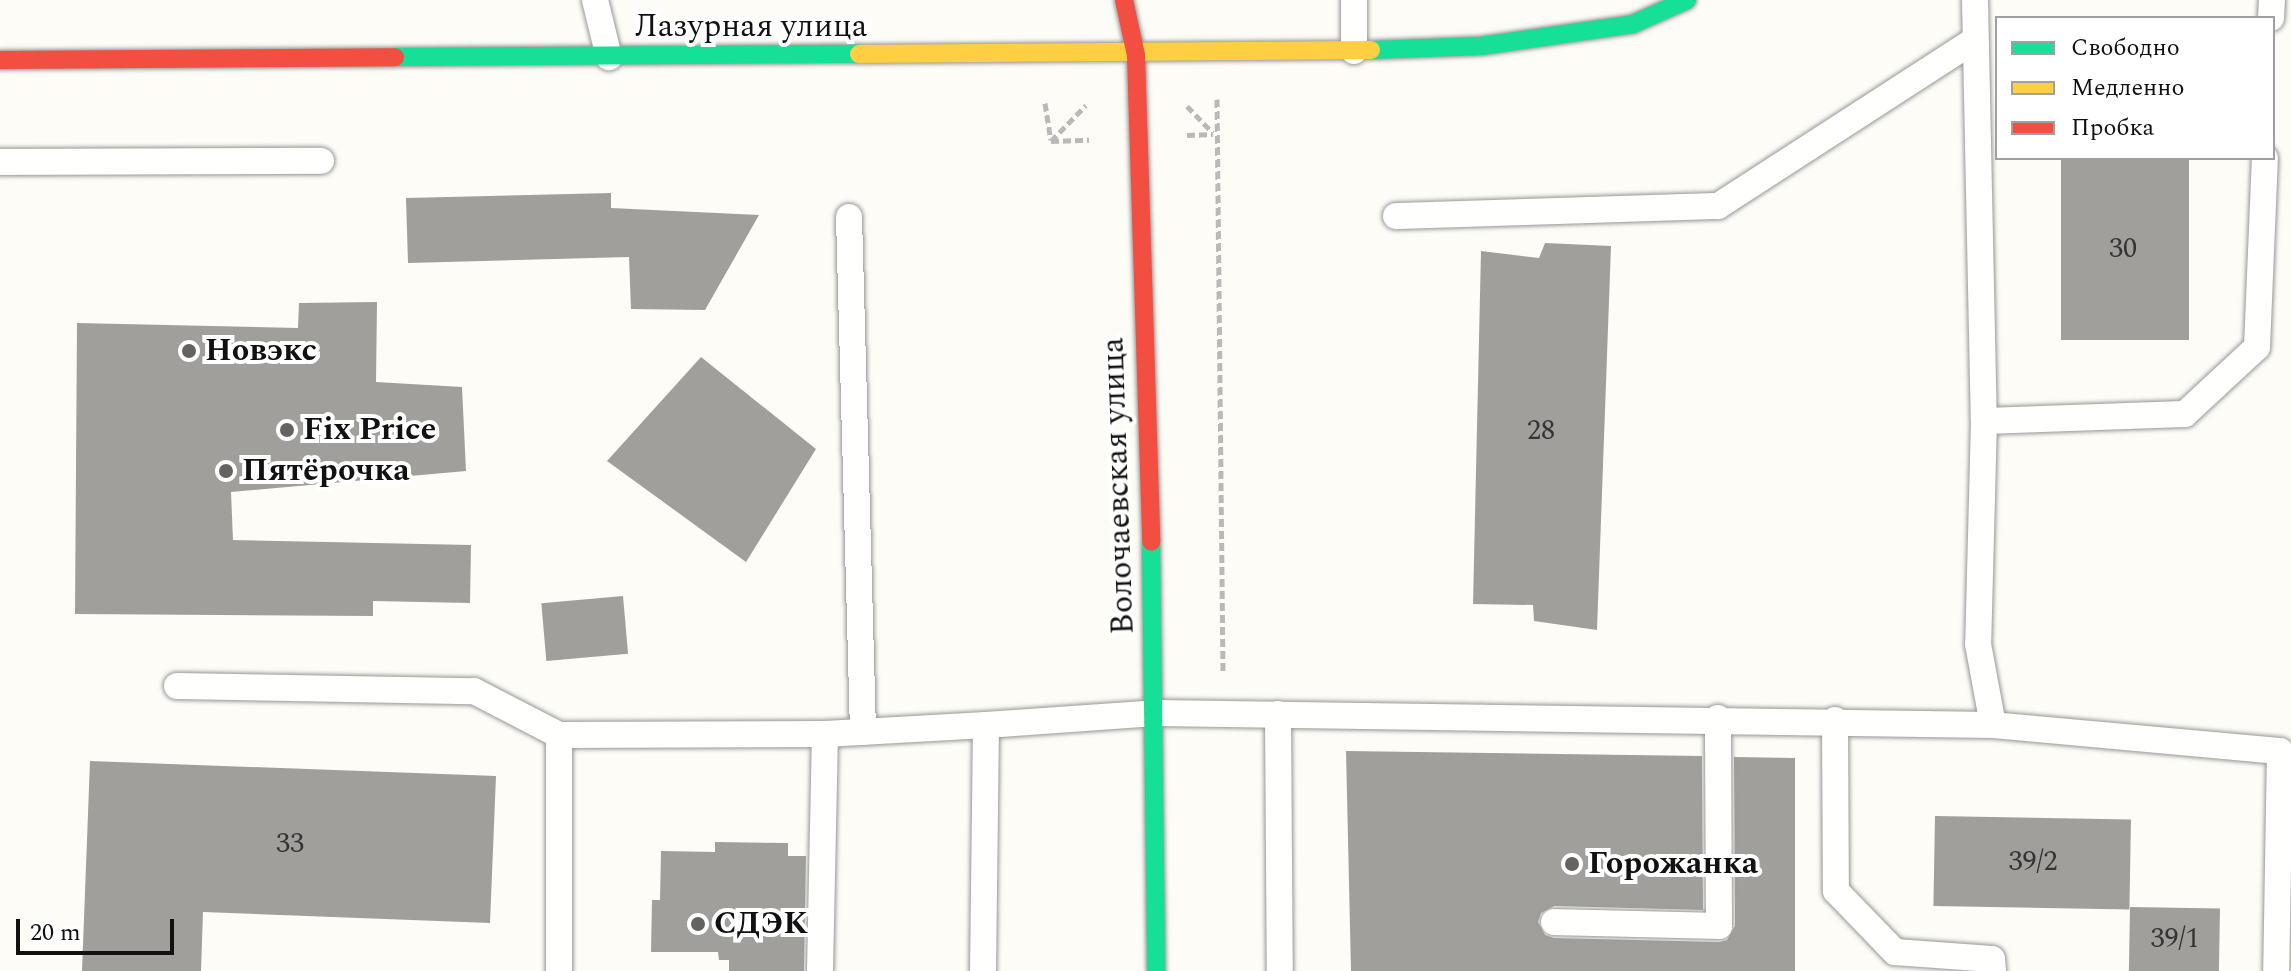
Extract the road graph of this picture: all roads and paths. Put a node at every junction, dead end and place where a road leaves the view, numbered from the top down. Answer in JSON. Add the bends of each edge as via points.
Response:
{"nodes":[{"id":1,"x":595,"y":0,"type":"edge"},
{"id":2,"x":1124,"y":0,"type":"edge"},
{"id":3,"x":1354,"y":0,"type":"edge"},
{"id":4,"x":1687,"y":0,"type":"edge"},
{"id":5,"x":1975,"y":0,"type":"edge"},
{"id":6,"x":1973,"y":41,"type":"junction"},
{"id":7,"x":1354,"y":51,"type":"junction"},
{"id":8,"x":1220,"y":54,"type":"junction"},
{"id":9,"x":1136,"y":55,"type":"junction"},
{"id":10,"x":609,"y":57,"type":"junction"},
{"id":11,"x":0,"y":60,"type":"edge"},
{"id":12,"x":2265,"y":160,"type":"edge"},
{"id":13,"x":321,"y":161,"type":"dead end"},
{"id":14,"x":0,"y":162,"type":"edge"},
{"id":15,"x":1396,"y":216,"type":"dead end"},
{"id":16,"x":849,"y":217,"type":"dead end"},
{"id":17,"x":1984,"y":421,"type":"junction"},
{"id":18,"x":177,"y":686,"type":"dead end"},
{"id":19,"x":1156,"y":713,"type":"junction"},
{"id":20,"x":1224,"y":713,"type":"junction"},
{"id":21,"x":1278,"y":714,"type":"junction"},
{"id":22,"x":1718,"y":718,"type":"junction"},
{"id":23,"x":1835,"y":720,"type":"junction"},
{"id":24,"x":986,"y":725,"type":"junction"},
{"id":25,"x":1993,"y":725,"type":"junction"},
{"id":26,"x":863,"y":732,"type":"junction"},
{"id":27,"x":825,"y":734,"type":"junction"},
{"id":28,"x":559,"y":735,"type":"junction"},
{"id":29,"x":1554,"y":922,"type":"dead end"},
{"id":30,"x":559,"y":971,"type":"edge"},
{"id":31,"x":820,"y":971,"type":"edge"},
{"id":32,"x":983,"y":971,"type":"edge"},
{"id":33,"x":1156,"y":971,"type":"edge"},
{"id":34,"x":1280,"y":971,"type":"edge"},
{"id":35,"x":1993,"y":971,"type":"edge"},
{"id":36,"x":2276,"y":971,"type":"edge"}],
"edges":[{"from":1,"to":10,"type":"lane"},
{"from":2,"to":9,"type":"street","name":"Волочаевская улица"},
{"from":3,"to":7,"type":"lane"},
{"from":4,"to":7,"type":"street","name":"Лазурная улица","via":[[1633,24],[1481,46]]},
{"from":5,"to":6,"type":"lane"},
{"from":6,"to":15,"type":"lane","via":[[1718,206]]},
{"from":6,"to":17,"type":"lane"},
{"from":7,"to":8,"type":"street","name":"Лазурная улица"},
{"from":8,"to":9,"type":"street","name":"Лазурная улица"},
{"from":8,"to":20,"type":"path","via":[[1214,134]]},
{"from":9,"to":10,"type":"street","name":"Лазурная улица"},
{"from":9,"to":19,"type":"street","name":"Волочаевская улица"},
{"from":10,"to":11,"type":"street","name":"Лазурная улица"},
{"from":12,"to":17,"type":"lane","via":[[2257,347],[2185,414]]},
{"from":13,"to":14,"type":"lane"},
{"from":16,"to":26,"type":"lane"},
{"from":17,"to":25,"type":"lane","via":[[1978,644]]},
{"from":18,"to":28,"type":"lane","via":[[474,691]]},
{"from":19,"to":20,"type":"lane"},
{"from":19,"to":24,"type":"lane"},
{"from":19,"to":33,"type":"street","name":"Волочаевская улица"},
{"from":20,"to":21,"type":"lane"},
{"from":21,"to":22,"type":"lane"},
{"from":21,"to":34,"type":"lane"},
{"from":22,"to":23,"type":"lane"},
{"from":22,"to":29,"type":"lane","via":[[1719,926]]},
{"from":23,"to":25,"type":"lane"},
{"from":23,"to":35,"type":"lane","via":[[1836,891],[1895,952],[1992,959]]},
{"from":24,"to":26,"type":"lane"},
{"from":24,"to":32,"type":"lane"},
{"from":25,"to":36,"type":"lane","via":[[2280,751]]},
{"from":26,"to":27,"type":"lane"},
{"from":27,"to":28,"type":"lane"},
{"from":27,"to":31,"type":"lane"},
{"from":28,"to":30,"type":"lane"}]}
